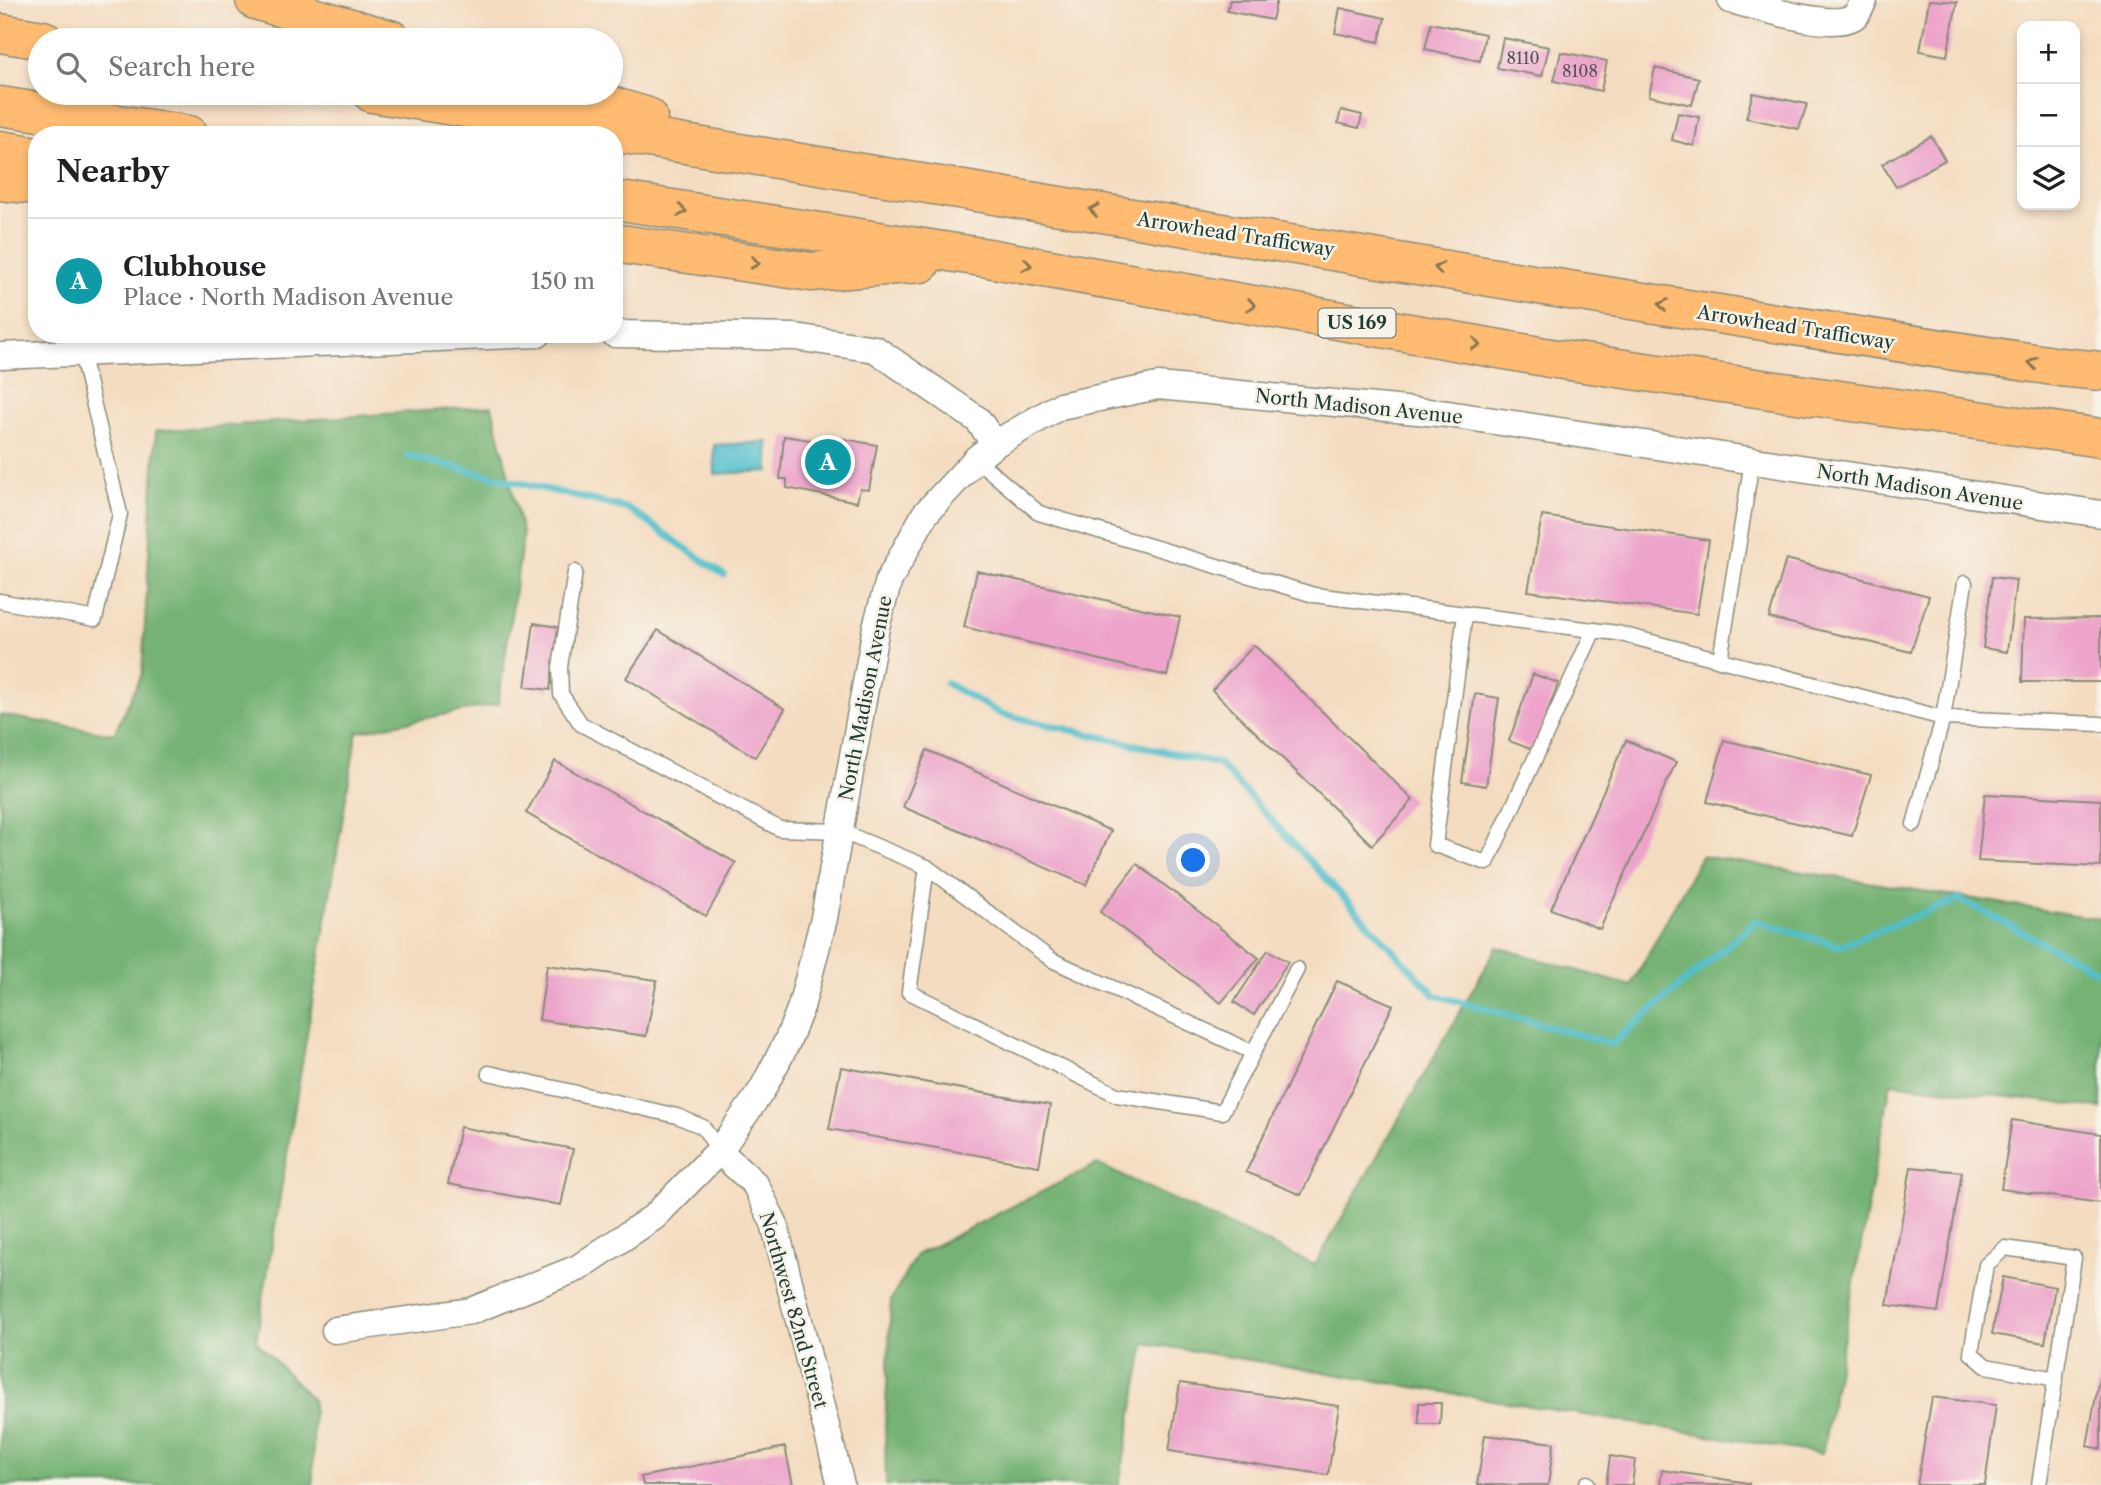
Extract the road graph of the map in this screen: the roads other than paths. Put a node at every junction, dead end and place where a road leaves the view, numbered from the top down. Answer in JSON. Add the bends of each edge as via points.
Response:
{"nodes":[{"id":1,"x":255,"y":0,"type":"edge"},
{"id":2,"x":1731,"y":0,"type":"edge"},
{"id":3,"x":1860,"y":7,"type":"edge"},
{"id":4,"x":352,"y":28,"type":"edge"},
{"id":5,"x":0,"y":33,"type":"edge"},
{"id":6,"x":28,"y":38,"type":"edge"},
{"id":7,"x":447,"y":105,"type":"edge"},
{"id":8,"x":609,"y":105,"type":"edge"},
{"id":9,"x":0,"y":106,"type":"edge"},
{"id":10,"x":130,"y":126,"type":"edge"},
{"id":11,"x":578,"y":126,"type":"edge"},
{"id":12,"x":623,"y":133,"type":"edge"},
{"id":13,"x":0,"y":150,"type":"edge"},
{"id":14,"x":28,"y":155,"type":"edge"},
{"id":15,"x":791,"y":160,"type":"junction"},
{"id":16,"x":0,"y":181,"type":"edge"},
{"id":17,"x":28,"y":184,"type":"edge"},
{"id":18,"x":623,"y":201,"type":"edge"},
{"id":19,"x":623,"y":244,"type":"edge"},
{"id":20,"x":988,"y":258,"type":"junction"},
{"id":21,"x":623,"y":334,"type":"edge"},
{"id":22,"x":310,"y":343,"type":"edge"},
{"id":23,"x":81,"y":352,"type":"junction"},
{"id":24,"x":0,"y":356,"type":"edge"},
{"id":25,"x":2101,"y":371,"type":"edge"},
{"id":26,"x":2101,"y":438,"type":"edge"},
{"id":27,"x":985,"y":451,"type":"junction"},
{"id":28,"x":1752,"y":461,"type":"junction"},
{"id":29,"x":2101,"y":514,"type":"edge"},
{"id":30,"x":575,"y":572,"type":"dead end"},
{"id":31,"x":1965,"y":583,"type":"dead end"},
{"id":32,"x":0,"y":601,"type":"edge"},
{"id":33,"x":1465,"y":614,"type":"junction"},
{"id":34,"x":1594,"y":630,"type":"junction"},
{"id":35,"x":1720,"y":660,"type":"junction"},
{"id":36,"x":1943,"y":718,"type":"junction"},
{"id":37,"x":2101,"y":724,"type":"edge"},
{"id":38,"x":1914,"y":824,"type":"dead end"},
{"id":39,"x":840,"y":831,"type":"junction"},
{"id":40,"x":927,"y":867,"type":"junction"},
{"id":41,"x":1297,"y":969,"type":"dead end"},
{"id":42,"x":1252,"y":1052,"type":"junction"},
{"id":43,"x":489,"y":1073,"type":"dead end"},
{"id":44,"x":719,"y":1151,"type":"junction"},
{"id":45,"x":335,"y":1330,"type":"dead end"},
{"id":46,"x":2056,"y":1379,"type":"junction"},
{"id":47,"x":841,"y":1485,"type":"edge"},
{"id":48,"x":2039,"y":1485,"type":"edge"}],
"edges":[{"from":1,"to":4,"type":"highway"},
{"from":2,"to":3,"type":"street","via":[[1825,22],[1842,20]]},
{"from":5,"to":6,"type":"highway"},
{"from":7,"to":11,"type":"highway","name":"Arrowhead Trafficway"},
{"from":8,"to":15,"type":"highway"},
{"from":9,"to":10,"type":"highway"},
{"from":12,"to":15,"type":"highway","name":"Arrowhead Trafficway"},
{"from":13,"to":14,"type":"highway"},
{"from":25,"to":15,"type":"highway","name":"Arrowhead Trafficway","one_way":true,"via":[[1775,324]]},
{"from":16,"to":17,"type":"highway"},
{"from":18,"to":20,"type":"highway","number":"US 169","one_way":true},
{"from":19,"to":20,"type":"highway","one_way":true,"via":[[811,272]]},
{"from":20,"to":26,"type":"highway","number":"US 169","one_way":true,"via":[[1556,359]]},
{"from":21,"to":27,"type":"street","via":[[795,337],[875,349],[978,420]]},
{"from":22,"to":23,"type":"street"},
{"from":23,"to":24,"type":"street"},
{"from":23,"to":32,"type":"lane","via":[[120,514],[95,619]]},
{"from":27,"to":28,"type":"street","name":"North Madison Avenue","via":[[1060,406],[1158,386],[1448,414]]},
{"from":27,"to":33,"type":"lane","via":[[1039,513],[1314,595]]},
{"from":27,"to":39,"type":"street","name":"North Madison Avenue","via":[[925,514],[889,580],[876,627]]},
{"from":28,"to":29,"type":"street","name":"North Madison Avenue"},
{"from":28,"to":35,"type":"lane"},
{"from":30,"to":39,"type":"lane","via":[[560,667],[561,694],[581,723],[780,828]]},
{"from":31,"to":36,"type":"lane"},
{"from":33,"to":34,"type":"lane"},
{"from":33,"to":34,"type":"lane","via":[[1435,845],[1487,863]]},
{"from":34,"to":35,"type":"lane"},
{"from":35,"to":36,"type":"lane"},
{"from":36,"to":37,"type":"lane"},
{"from":36,"to":38,"type":"lane"},
{"from":39,"to":40,"type":"lane"},
{"from":39,"to":44,"type":"street","name":"North Madison Avenue","via":[[801,1007],[761,1090]]},
{"from":40,"to":42,"type":"lane","via":[[1052,960]]},
{"from":40,"to":42,"type":"lane","via":[[909,992],[1117,1096],[1222,1112]]},
{"from":41,"to":42,"type":"lane"},
{"from":43,"to":44,"type":"lane","via":[[677,1116],[703,1127]]},
{"from":44,"to":45,"type":"street","name":"North Madison Avenue","via":[[654,1217],[578,1268],[471,1311]]},
{"from":44,"to":47,"type":"street","name":"Northwest 82nd Street","via":[[755,1184],[774,1223]]},
{"from":46,"to":46,"type":"lane","via":[[1986,1366],[1971,1353],[1986,1265],[2005,1248],[2074,1258]]},
{"from":46,"to":48,"type":"lane"}]}
